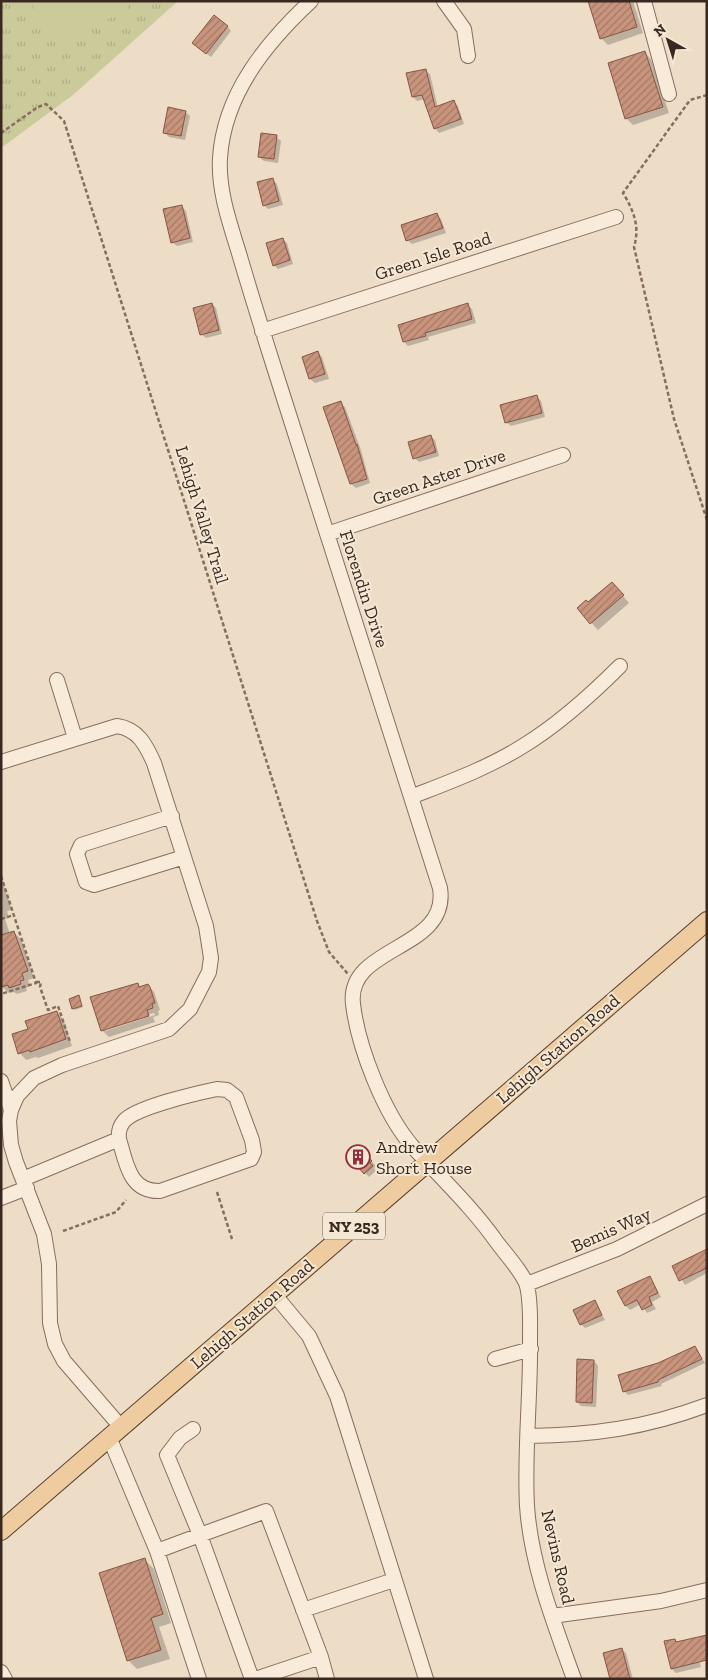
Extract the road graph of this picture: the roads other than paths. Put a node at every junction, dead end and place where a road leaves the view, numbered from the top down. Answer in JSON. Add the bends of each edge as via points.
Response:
{"nodes":[{"id":1,"x":311,"y":1,"type":"edge"},
{"id":2,"x":444,"y":1,"type":"edge"},
{"id":3,"x":644,"y":1,"type":"edge"},
{"id":4,"x":468,"y":56,"type":"dead end"},
{"id":5,"x":669,"y":94,"type":"dead end"},
{"id":6,"x":616,"y":217,"type":"dead end"},
{"id":7,"x":262,"y":331,"type":"junction"},
{"id":8,"x":563,"y":455,"type":"dead end"},
{"id":9,"x":326,"y":534,"type":"junction"},
{"id":10,"x":620,"y":666,"type":"dead end"},
{"id":11,"x":57,"y":680,"type":"dead end"},
{"id":12,"x":75,"y":738,"type":"junction"},
{"id":13,"x":1,"y":762,"type":"edge"},
{"id":14,"x":411,"y":797,"type":"junction"},
{"id":15,"x":172,"y":816,"type":"junction"},
{"id":16,"x":184,"y":857,"type":"junction"},
{"id":17,"x":707,"y":921,"type":"edge"},
{"id":18,"x":1,"y":1081,"type":"edge"},
{"id":19,"x":11,"y":1110,"type":"junction"},
{"id":20,"x":119,"y":1139,"type":"junction"},
{"id":21,"x":428,"y":1161,"type":"junction"},
{"id":22,"x":25,"y":1184,"type":"junction"},
{"id":23,"x":1,"y":1198,"type":"edge"},
{"id":24,"x":707,"y":1204,"type":"edge"},
{"id":25,"x":527,"y":1284,"type":"junction"},
{"id":26,"x":274,"y":1294,"type":"junction"},
{"id":27,"x":530,"y":1349,"type":"junction"},
{"id":28,"x":495,"y":1359,"type":"dead end"},
{"id":29,"x":707,"y":1405,"type":"edge"},
{"id":30,"x":193,"y":1430,"type":"dead end"},
{"id":31,"x":115,"y":1432,"type":"junction"},
{"id":32,"x":528,"y":1436,"type":"junction"},
{"id":33,"x":1,"y":1531,"type":"edge"},
{"id":34,"x":200,"y":1535,"type":"junction"},
{"id":35,"x":157,"y":1551,"type":"junction"},
{"id":36,"x":394,"y":1580,"type":"junction"},
{"id":37,"x":707,"y":1590,"type":"edge"},
{"id":38,"x":303,"y":1610,"type":"junction"},
{"id":39,"x":552,"y":1616,"type":"junction"},
{"id":40,"x":321,"y":1658,"type":"junction"},
{"id":41,"x":1,"y":1672,"type":"edge"},
{"id":42,"x":5,"y":1679,"type":"edge"},
{"id":43,"x":199,"y":1679,"type":"edge"},
{"id":44,"x":254,"y":1679,"type":"edge"},
{"id":45,"x":327,"y":1679,"type":"edge"},
{"id":46,"x":426,"y":1679,"type":"edge"},
{"id":47,"x":574,"y":1679,"type":"edge"}],
"edges":[{"from":1,"to":7,"type":"street","name":"Florendin Drive","via":[[255,62],[231,106],[224,130],[220,179],[224,203]]},
{"from":2,"to":4,"type":"street","via":[[464,29]]},
{"from":3,"to":5,"type":"street"},
{"from":6,"to":7,"type":"street","name":"Green Isle Road"},
{"from":7,"to":9,"type":"street","name":"Florendin Drive"},
{"from":8,"to":9,"type":"street","name":"Green Aster Drive"},
{"from":9,"to":14,"type":"street","name":"Florendin Drive"},
{"from":10,"to":14,"type":"street","via":[[575,708],[522,746],[488,765]]},
{"from":11,"to":12,"type":"street"},
{"from":12,"to":13,"type":"street"},
{"from":12,"to":15,"type":"street","via":[[117,726],[139,736],[154,762]]},
{"from":14,"to":21,"type":"street","name":"Florendin Drive","via":[[440,888],[440,910],[423,931],[358,977],[352,1000],[372,1074],[390,1113]]},
{"from":15,"to":16,"type":"street"},
{"from":15,"to":16,"type":"street","via":[[82,844],[77,854],[86,882],[94,885]]},
{"from":16,"to":19,"type":"street","via":[[206,926],[211,958],[210,972],[190,1009],[169,1029],[46,1072],[25,1087]]},
{"from":17,"to":21,"type":"main road","name":"Lehigh Station Road","number":"NY 253"},
{"from":18,"to":19,"type":"street"},
{"from":19,"to":22,"type":"street","via":[[11,1145]]},
{"from":20,"to":20,"type":"street","via":[[121,1126],[132,1115],[197,1094],[228,1090],[236,1098],[254,1152],[251,1159],[243,1164],[160,1191],[151,1191],[130,1176]]},
{"from":20,"to":22,"type":"street"},
{"from":21,"to":25,"type":"street","via":[[491,1234]]},
{"from":21,"to":26,"type":"main road","name":"Lehigh Station Road","number":"NY 253"},
{"from":22,"to":23,"type":"street"},
{"from":22,"to":31,"type":"street","via":[[45,1242],[49,1264],[50,1323],[58,1353]]},
{"from":24,"to":25,"type":"street","name":"Bemis Way","via":[[617,1250]]},
{"from":25,"to":27,"type":"street","name":"Nevins Road"},
{"from":26,"to":31,"type":"main road","name":"Lehigh Station Road","number":"NY 253"},
{"from":26,"to":36,"type":"street","via":[[309,1336],[337,1396]]},
{"from":27,"to":28,"type":"street"},
{"from":27,"to":32,"type":"street","name":"Nevins Road"},
{"from":29,"to":32,"type":"street","via":[[653,1424],[624,1430]]},
{"from":30,"to":34,"type":"street","via":[[180,1438],[167,1456]]},
{"from":31,"to":33,"type":"main road","name":"Lehigh Station Road","number":"NY 253"},
{"from":31,"to":35,"type":"street"},
{"from":32,"to":39,"type":"street","name":"Nevins Road","via":[[530,1530]]},
{"from":34,"to":35,"type":"street"},
{"from":34,"to":38,"type":"street","via":[[266,1511]]},
{"from":34,"to":44,"type":"street"},
{"from":35,"to":43,"type":"street"},
{"from":36,"to":38,"type":"street"},
{"from":36,"to":46,"type":"street"},
{"from":37,"to":39,"type":"street","via":[[661,1601]]},
{"from":38,"to":40,"type":"street"},
{"from":39,"to":47,"type":"street","name":"Nevins Road"},
{"from":40,"to":44,"type":"street"},
{"from":40,"to":45,"type":"street"},
{"from":41,"to":42,"type":"street"}]}
